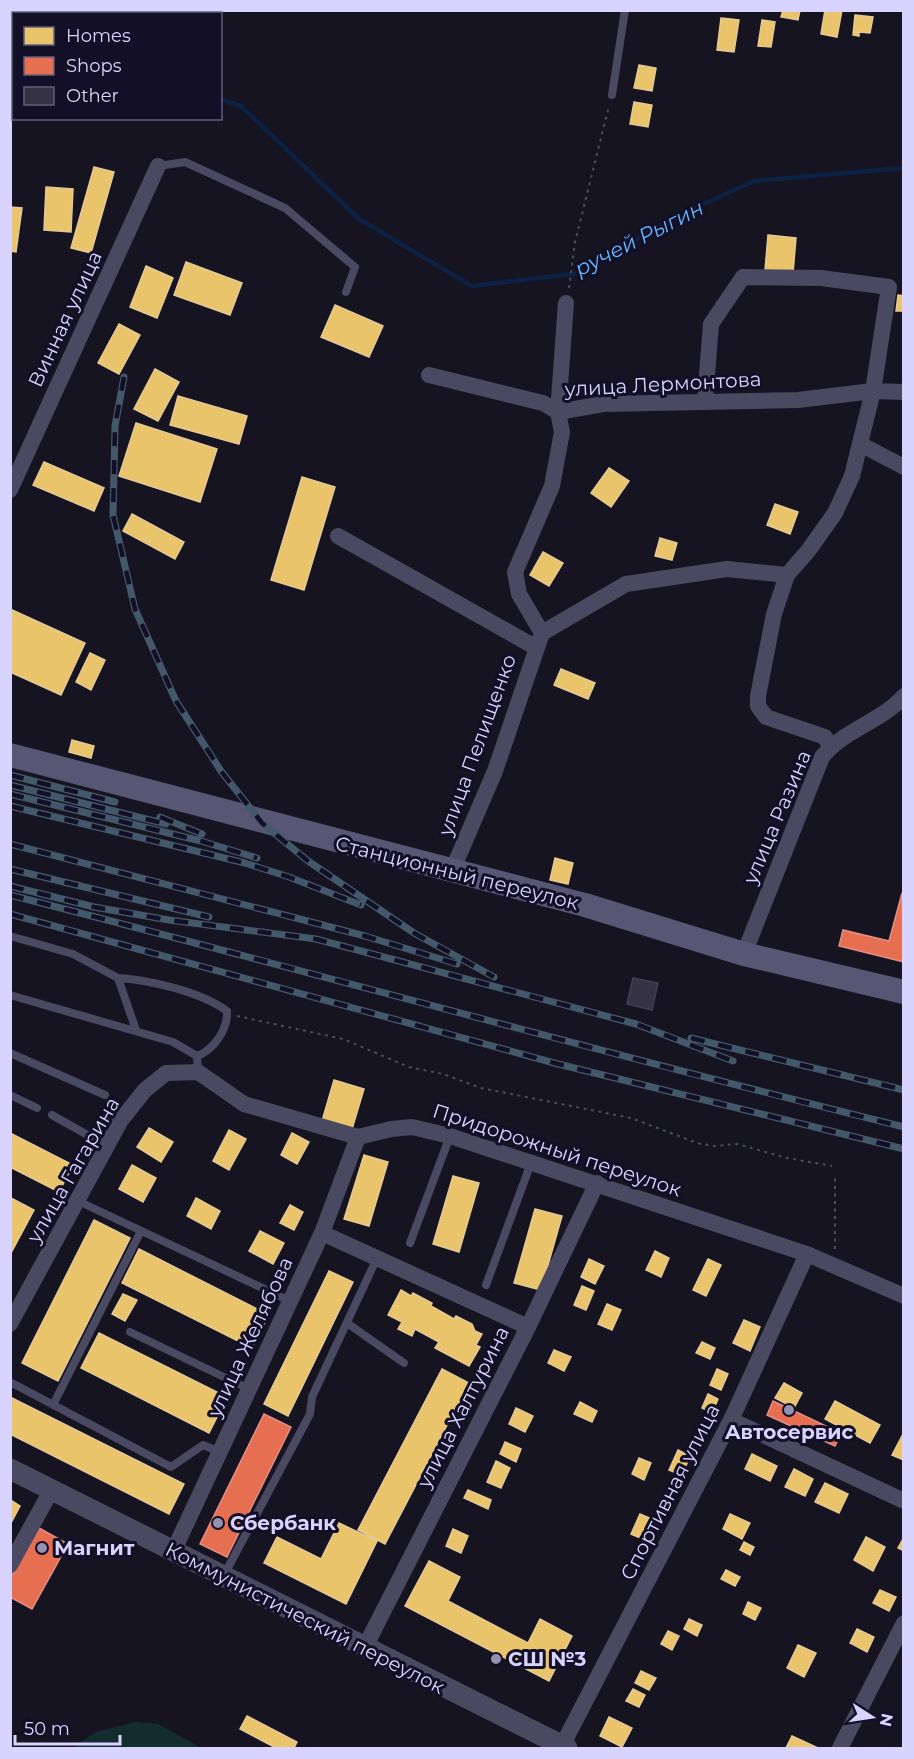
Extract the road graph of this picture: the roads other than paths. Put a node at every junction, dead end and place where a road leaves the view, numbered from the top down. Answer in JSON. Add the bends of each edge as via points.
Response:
{"nodes":[{"id":1,"x":625,"y":10,"type":"edge"},
{"id":2,"x":612,"y":95,"type":"road end"},
{"id":3,"x":158,"y":166,"type":"joint"},
{"id":4,"x":346,"y":292,"type":"dead end"},
{"id":5,"x":567,"y":303,"type":"road end"},
{"id":6,"x":429,"y":375,"type":"dead end"},
{"id":7,"x":873,"y":391,"type":"junction"},
{"id":8,"x":903,"y":392,"type":"edge"},
{"id":9,"x":705,"y":400,"type":"junction"},
{"id":10,"x":558,"y":412,"type":"junction"},
{"id":11,"x":860,"y":444,"type":"junction"},
{"id":12,"x":16,"y":463,"type":"edge"},
{"id":13,"x":903,"y":467,"type":"edge"},
{"id":14,"x":10,"y":490,"type":"edge"},
{"id":15,"x":338,"y":536,"type":"dead end"},
{"id":16,"x":787,"y":575,"type":"junction"},
{"id":17,"x":539,"y":640,"type":"junction"},
{"id":18,"x":903,"y":696,"type":"edge"},
{"id":19,"x":830,"y":747,"type":"junction"},
{"id":20,"x":10,"y":755,"type":"edge"},
{"id":21,"x":452,"y":871,"type":"junction"},
{"id":22,"x":10,"y":936,"type":"edge"},
{"id":23,"x":744,"y":954,"type":"junction"},
{"id":24,"x":118,"y":978,"type":"junction"},
{"id":25,"x":903,"y":992,"type":"edge"},
{"id":26,"x":10,"y":995,"type":"edge"},
{"id":27,"x":136,"y":1030,"type":"junction"},
{"id":28,"x":10,"y":1053,"type":"edge"},
{"id":29,"x":197,"y":1064,"type":"junction"},
{"id":30,"x":10,"y":1095,"type":"edge"},
{"id":31,"x":105,"y":1095,"type":"dead end"},
{"id":32,"x":37,"y":1108,"type":"dead end"},
{"id":33,"x":52,"y":1115,"type":"dead end"},
{"id":34,"x":450,"y":1136,"type":"junction"},
{"id":35,"x":358,"y":1137,"type":"junction"},
{"id":36,"x":107,"y":1146,"type":"junction"},
{"id":37,"x":531,"y":1163,"type":"junction"},
{"id":38,"x":597,"y":1183,"type":"junction"},
{"id":39,"x":78,"y":1201,"type":"junction"},
{"id":40,"x":141,"y":1231,"type":"junction"},
{"id":41,"x":322,"y":1233,"type":"junction"},
{"id":42,"x":410,"y":1244,"type":"dead end"},
{"id":43,"x":807,"y":1254,"type":"junction"},
{"id":44,"x":377,"y":1258,"type":"junction"},
{"id":45,"x":486,"y":1285,"type":"dead end"},
{"id":46,"x":903,"y":1296,"type":"edge"},
{"id":47,"x":290,"y":1301,"type":"junction"},
{"id":48,"x":346,"y":1323,"type":"junction"},
{"id":49,"x":10,"y":1324,"type":"edge"},
{"id":50,"x":528,"y":1327,"type":"junction"},
{"id":51,"x":130,"y":1332,"type":"dead end"},
{"id":52,"x":404,"y":1363,"type":"dead end"},
{"id":53,"x":10,"y":1382,"type":"edge"},
{"id":54,"x":249,"y":1389,"type":"junction"},
{"id":55,"x":53,"y":1405,"type":"junction"},
{"id":56,"x":731,"y":1420,"type":"junction"},
{"id":57,"x":220,"y":1452,"type":"junction"},
{"id":58,"x":10,"y":1469,"type":"edge"},
{"id":59,"x":51,"y":1491,"type":"junction"},
{"id":60,"x":903,"y":1501,"type":"edge"},
{"id":61,"x":173,"y":1552,"type":"junction"},
{"id":62,"x":10,"y":1565,"type":"edge"},
{"id":63,"x":223,"y":1577,"type":"junction"},
{"id":64,"x":903,"y":1623,"type":"edge"},
{"id":65,"x":364,"y":1649,"type":"junction"},
{"id":66,"x":556,"y":1746,"type":"edge"},
{"id":67,"x":840,"y":1749,"type":"edge"}],
"edges":[{"from":1,"to":2,"type":"lane"},
{"from":3,"to":4,"type":"lane","via":[[185,162],[285,208],[355,267]]},
{"from":3,"to":12,"type":"street","name":"Винная улица"},
{"from":5,"to":10,"type":"street"},
{"from":6,"to":10,"type":"street","name":"улица Лермонтова","via":[[543,403]]},
{"from":7,"to":8,"type":"street","name":"улица Лермонтова"},
{"from":7,"to":9,"type":"street","name":"улица Лермонтова","via":[[798,399]]},
{"from":7,"to":9,"type":"street","via":[[889,287],[821,278],[743,277],[711,324]]},
{"from":7,"to":11,"type":"street"},
{"from":9,"to":10,"type":"street","name":"улица Лермонтова","via":[[603,404]]},
{"from":10,"to":17,"type":"street","via":[[562,432],[552,486],[515,572],[519,594]]},
{"from":11,"to":13,"type":"street"},
{"from":11,"to":16,"type":"street","via":[[852,476],[835,513]]},
{"from":12,"to":14,"type":"street","name":"Винная улица"},
{"from":15,"to":17,"type":"street"},
{"from":16,"to":17,"type":"street","via":[[727,569],[626,584]]},
{"from":16,"to":19,"type":"street","via":[[774,614],[758,706],[766,717],[825,737]]},
{"from":17,"to":21,"type":"street","name":"улица Пелищенко","via":[[495,771]]},
{"from":18,"to":19,"type":"street","name":"улица Разина","via":[[891,710]]},
{"from":19,"to":23,"type":"street","name":"улица Разина","via":[[822,757]]},
{"from":20,"to":21,"type":"main road","name":"Станционный переулок"},
{"from":21,"to":23,"type":"main road","name":"Станционный переулок"},
{"from":22,"to":24,"type":"lane","via":[[73,954]]},
{"from":23,"to":25,"type":"main road","name":"Станционный переулок"},
{"from":24,"to":27,"type":"lane"},
{"from":24,"to":29,"type":"lane","via":[[160,984],[219,1005],[228,1014],[223,1030]]},
{"from":26,"to":27,"type":"lane"},
{"from":27,"to":29,"type":"lane","via":[[173,1042]]},
{"from":28,"to":31,"type":"lane"},
{"from":29,"to":35,"type":"street","via":[[244,1104]]},
{"from":29,"to":36,"type":"street","name":"улица Гагарина","via":[[166,1073],[145,1090]]},
{"from":30,"to":32,"type":"lane"},
{"from":33,"to":36,"type":"lane"},
{"from":34,"to":35,"type":"street","name":"Придорожный переулок","via":[[412,1127]]},
{"from":34,"to":37,"type":"street","name":"Придорожный переулок"},
{"from":34,"to":42,"type":"lane"},
{"from":35,"to":41,"type":"street","name":"улица Желябова"},
{"from":36,"to":39,"type":"street","name":"улица Гагарина"},
{"from":37,"to":38,"type":"street","name":"Придорожный переулок"},
{"from":37,"to":45,"type":"lane"},
{"from":38,"to":43,"type":"street","name":"Придорожный переулок"},
{"from":38,"to":50,"type":"street","name":"улица Халтурина"},
{"from":39,"to":40,"type":"lane"},
{"from":39,"to":49,"type":"street","name":"улица Гагарина"},
{"from":40,"to":47,"type":"lane"},
{"from":40,"to":55,"type":"lane"},
{"from":41,"to":44,"type":"street"},
{"from":41,"to":47,"type":"street","name":"улица Желябова"},
{"from":43,"to":46,"type":"street","name":"Придорожный переулок"},
{"from":43,"to":56,"type":"street","name":"Спортивная улица"},
{"from":44,"to":48,"type":"lane"},
{"from":44,"to":50,"type":"street"},
{"from":47,"to":54,"type":"street","name":"улица Желябова"},
{"from":48,"to":52,"type":"lane"},
{"from":48,"to":63,"type":"lane","via":[[312,1397],[310,1414]]},
{"from":50,"to":65,"type":"street","name":"улица Халтурина"},
{"from":51,"to":54,"type":"lane"},
{"from":53,"to":55,"type":"lane"},
{"from":54,"to":57,"type":"street","name":"улица Желябова"},
{"from":55,"to":57,"type":"lane","via":[[171,1467],[203,1446]]},
{"from":56,"to":60,"type":"street"},
{"from":56,"to":66,"type":"street","name":"Спортивная улица"},
{"from":57,"to":61,"type":"street","name":"улица Желябова"},
{"from":58,"to":59,"type":"street","name":"Коммунистический переулок"},
{"from":59,"to":61,"type":"street","name":"Коммунистический переулок"},
{"from":59,"to":62,"type":"street"},
{"from":61,"to":63,"type":"street","name":"Коммунистический переулок"},
{"from":63,"to":65,"type":"street","name":"Коммунистический переулок"},
{"from":64,"to":67,"type":"street"},
{"from":65,"to":66,"type":"street","name":"Коммунистический переулок"}]}
